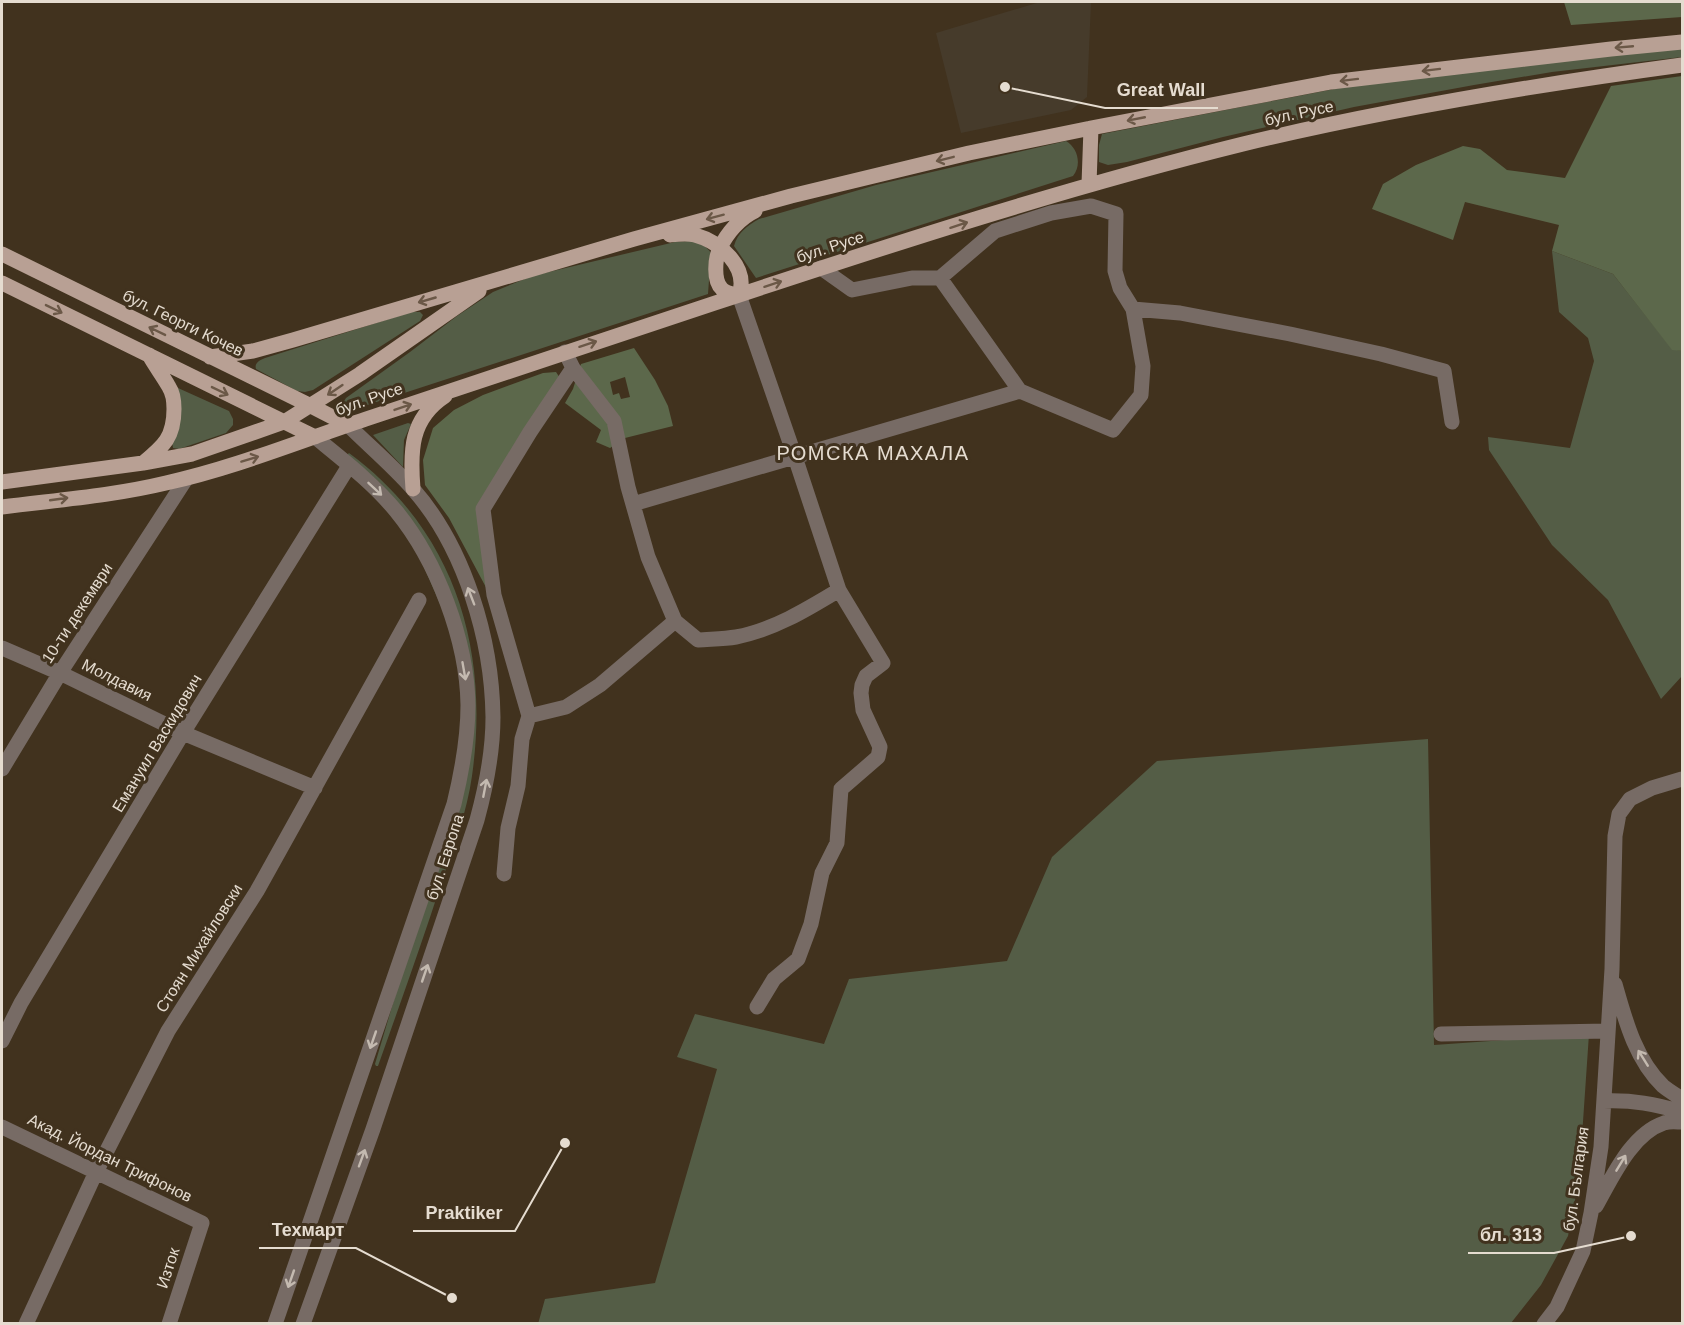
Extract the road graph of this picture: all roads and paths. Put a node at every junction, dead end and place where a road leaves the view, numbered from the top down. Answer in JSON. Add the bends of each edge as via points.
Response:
{"nodes":[{"id":1,"x":1683,"y":42,"type":"edge"},
{"id":2,"x":1683,"y":65,"type":"edge"},
{"id":3,"x":1090,"y":128,"type":"junction"},
{"id":4,"x":1089,"y":184,"type":"junction"},
{"id":5,"x":791,"y":196,"type":"junction"},
{"id":6,"x":634,"y":238,"type":"junction"},
{"id":7,"x":720,"y":248,"type":"junction"},
{"id":8,"x":2,"y":254,"type":"edge"},
{"id":9,"x":821,"y":268,"type":"junction"},
{"id":10,"x":503,"y":278,"type":"junction"},
{"id":11,"x":940,"y":278,"type":"junction"},
{"id":12,"x":2,"y":283,"type":"edge"},
{"id":13,"x":739,"y":295,"type":"junction"},
{"id":14,"x":1133,"y":309,"type":"junction"},
{"id":15,"x":565,"y":352,"type":"junction"},
{"id":16,"x":149,"y":356,"type":"junction"},
{"id":17,"x":210,"y":357,"type":"junction"},
{"id":18,"x":573,"y":368,"type":"junction"},
{"id":19,"x":458,"y":388,"type":"junction"},
{"id":20,"x":1020,"y":391,"type":"junction"},
{"id":21,"x":311,"y":406,"type":"junction"},
{"id":22,"x":284,"y":422,"type":"junction"},
{"id":23,"x":1452,"y":422,"type":"dead end"},
{"id":24,"x":348,"y":425,"type":"junction"},
{"id":25,"x":315,"y":437,"type":"junction"},
{"id":26,"x":795,"y":457,"type":"junction"},
{"id":27,"x":143,"y":463,"type":"junction"},
{"id":28,"x":349,"y":466,"type":"junction"},
{"id":29,"x":186,"y":478,"type":"junction"},
{"id":30,"x":2,"y":482,"type":"edge"},
{"id":31,"x":413,"y":489,"type":"junction"},
{"id":32,"x":633,"y":504,"type":"junction"},
{"id":33,"x":2,"y":507,"type":"edge"},
{"id":34,"x":839,"y":590,"type":"junction"},
{"id":35,"x":419,"y":600,"type":"dead end"},
{"id":36,"x":675,"y":621,"type":"junction"},
{"id":37,"x":2,"y":648,"type":"edge"},
{"id":38,"x":60,"y":673,"type":"junction"},
{"id":39,"x":529,"y":716,"type":"junction"},
{"id":40,"x":183,"y":733,"type":"junction"},
{"id":41,"x":2,"y":769,"type":"edge"},
{"id":42,"x":1683,"y":779,"type":"edge"},
{"id":43,"x":315,"y":788,"type":"junction"},
{"id":44,"x":504,"y":874,"type":"dead end"},
{"id":45,"x":1612,"y":969,"type":"junction"},
{"id":46,"x":757,"y":1007,"type":"dead end"},
{"id":47,"x":1608,"y":1031,"type":"junction"},
{"id":48,"x":1441,"y":1034,"type":"dead end"},
{"id":49,"x":2,"y":1041,"type":"edge"},
{"id":50,"x":1683,"y":1099,"type":"edge"},
{"id":51,"x":1604,"y":1101,"type":"junction"},
{"id":52,"x":1683,"y":1112,"type":"edge"},
{"id":53,"x":1683,"y":1122,"type":"edge"},
{"id":54,"x":2,"y":1127,"type":"edge"},
{"id":55,"x":96,"y":1173,"type":"junction"},
{"id":56,"x":1591,"y":1213,"type":"junction"},
{"id":57,"x":202,"y":1223,"type":"joint"},
{"id":58,"x":26,"y":1323,"type":"edge"},
{"id":59,"x":169,"y":1323,"type":"edge"},
{"id":60,"x":275,"y":1323,"type":"edge"},
{"id":61,"x":303,"y":1323,"type":"edge"},
{"id":62,"x":1544,"y":1323,"type":"edge"}],
"edges":[{"from":1,"to":3,"type":"main road","name":"бул. Русе","one_way":true,"via":[[1331,82]]},
{"from":2,"to":4,"type":"main road","name":"бул. Русе","via":[[1565,81],[1331,124]]},
{"from":3,"to":4,"type":"main road"},
{"from":3,"to":5,"type":"main road","name":"бул. Русе","one_way":true},
{"from":9,"to":4,"type":"main road","name":"бул. Русе","one_way":true},
{"from":5,"to":6,"type":"main road","name":"бул. Русе","one_way":true},
{"from":5,"to":7,"type":"main road","via":[[746,216]]},
{"from":6,"to":7,"type":"main road","via":[[688,234]]},
{"from":6,"to":10,"type":"main road","name":"бул. Русе"},
{"from":7,"to":13,"type":"main road","via":[[739,270]]},
{"from":7,"to":13,"type":"main road","via":[[718,285]]},
{"from":17,"to":8,"type":"main road","name":"бул. Георги Кочев","one_way":true},
{"from":9,"to":11,"type":"street","via":[[852,290],[912,278]]},
{"from":13,"to":9,"type":"main road","name":"бул. Русе","one_way":true},
{"from":10,"to":17,"type":"main road","name":"бул. Русе","one_way":true,"via":[[253,351]]},
{"from":10,"to":21,"type":"main road","name":"бул. Русе","one_way":true,"via":[[463,301]]},
{"from":11,"to":14,"type":"street","via":[[994,231],[1051,213],[1091,206],[1116,214],[1115,271]]},
{"from":11,"to":20,"type":"street"},
{"from":12,"to":16,"type":"main road","one_way":true},
{"from":15,"to":13,"type":"main road","name":"бул. Русе","one_way":true},
{"from":13,"to":26,"type":"street"},
{"from":14,"to":20,"type":"street","via":[[1143,366],[1141,395],[1113,430]]},
{"from":14,"to":23,"type":"street","via":[[1180,313],[1290,334],[1444,371]]},
{"from":15,"to":18,"type":"street"},
{"from":15,"to":19,"type":"main road","name":"бул. Русе"},
{"from":16,"to":22,"type":"main road","one_way":true},
{"from":16,"to":27,"type":"main road","via":[[170,387],[174,414],[166,442]]},
{"from":17,"to":21,"type":"main road","name":"бул. Георги Кочев"},
{"from":18,"to":32,"type":"street","via":[[614,421]]},
{"from":18,"to":39,"type":"street","via":[[483,509],[494,595]]},
{"from":24,"to":19,"type":"main road","name":"бул. Русе","one_way":true},
{"from":19,"to":31,"type":"main road","via":[[434,404],[419,424],[412,449]]},
{"from":20,"to":26,"type":"street"},
{"from":21,"to":22,"type":"main road","name":"бул. Русе"},
{"from":21,"to":24,"type":"main road","name":"бул. Георги Кочев"},
{"from":22,"to":25,"type":"main road"},
{"from":22,"to":27,"type":"main road","name":"бул. Русе","via":[[192,454]]},
{"from":24,"to":25,"type":"main road","name":"бул. Русе"},
{"from":24,"to":31,"type":"street","name":"бул. Европа"},
{"from":25,"to":28,"type":"street","name":"бул. Европа"},
{"from":29,"to":25,"type":"main road","name":"бул. Русе","one_way":true},
{"from":26,"to":32,"type":"street"},
{"from":26,"to":34,"type":"street"},
{"from":27,"to":30,"type":"main road","name":"бул. Русе"},
{"from":28,"to":40,"type":"street","name":"Емануил Васкидович"},
{"from":28,"to":60,"type":"street","name":"бул. Европа","one_way":true,"via":[[396,511],[436,575],[451,613],[462,659],[467,730],[454,804]]},
{"from":33,"to":29,"type":"main road","name":"бул. Русе","one_way":true,"via":[[144,488]]},
{"from":29,"to":38,"type":"street","name":"10-ти декември"},
{"from":61,"to":31,"type":"street","name":"бул. Европа","one_way":true,"via":[[477,820],[489,766],[492,697],[475,604],[450,544]]},
{"from":32,"to":36,"type":"street","via":[[648,557]]},
{"from":34,"to":36,"type":"street","via":[[769,628],[734,637],[698,640]]},
{"from":34,"to":46,"type":"street","via":[[883,663],[866,676],[861,693],[863,710],[880,747],[879,757],[841,789],[837,843],[822,873],[811,924],[798,958],[774,979]]},
{"from":35,"to":43,"type":"street","name":"Стоян Михайловски"},
{"from":36,"to":39,"type":"street","via":[[591,691],[566,707]]},
{"from":37,"to":38,"type":"street","name":"Молдавия"},
{"from":38,"to":40,"type":"street","name":"Молдавия"},
{"from":38,"to":41,"type":"street","name":"10-ти декември"},
{"from":39,"to":44,"type":"street","via":[[522,739]]},
{"from":40,"to":43,"type":"street","name":"Молдавия"},
{"from":40,"to":49,"type":"street","name":"Емануил Васкидович"},
{"from":42,"to":45,"type":"street","via":[[1630,799],[1619,814],[1615,836]]},
{"from":43,"to":55,"type":"street","name":"Стоян Михайловски","via":[[257,891],[168,1031]]},
{"from":45,"to":47,"type":"street","name":"бул. България"},
{"from":50,"to":45,"type":"street","one_way":true,"via":[[1663,1086],[1635,1045]]},
{"from":47,"to":48,"type":"street"},
{"from":47,"to":51,"type":"street","name":"бул. България"},
{"from":51,"to":52,"type":"street","via":[[1628,1100]]},
{"from":51,"to":56,"type":"street","name":"бул. България"},
{"from":56,"to":53,"type":"street","one_way":true,"via":[[1630,1149],[1645,1134],[1664,1123]]},
{"from":54,"to":55,"type":"street","name":"Акад. Йордан Трифонов"},
{"from":55,"to":57,"type":"street","name":"Акад. Йордан Трифонов"},
{"from":55,"to":58,"type":"street","name":"Стоян Михайловски"},
{"from":56,"to":62,"type":"street","name":"бул. България","via":[[1583,1251],[1557,1306]]},
{"from":57,"to":59,"type":"street","name":"Изток"}]}
